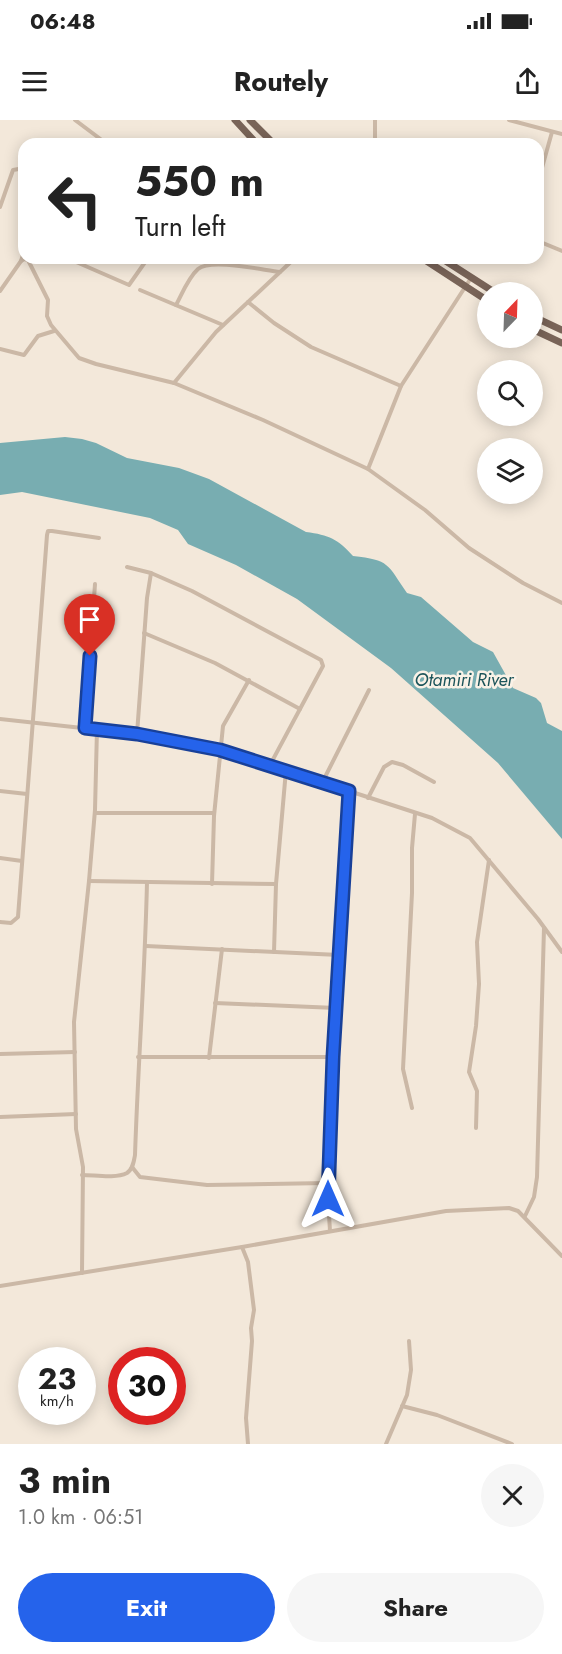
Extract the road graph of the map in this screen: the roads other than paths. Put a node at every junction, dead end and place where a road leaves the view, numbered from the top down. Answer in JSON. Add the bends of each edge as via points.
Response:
{"nodes":[{"id":1,"x":75,"y":120,"type":"edge"},
{"id":2,"x":235,"y":120,"type":"edge"},
{"id":3,"x":250,"y":120,"type":"edge"},
{"id":4,"x":375,"y":120,"type":"edge"},
{"id":5,"x":509,"y":120,"type":"edge"},
{"id":6,"x":552,"y":132,"type":"junction"},
{"id":7,"x":562,"y":134,"type":"edge"},
{"id":8,"x":99,"y":138,"type":"edge"},
{"id":9,"x":252,"y":138,"type":"edge"},
{"id":10,"x":268,"y":138,"type":"edge"},
{"id":11,"x":375,"y":138,"type":"edge"},
{"id":12,"x":544,"y":161,"type":"edge"},
{"id":13,"x":18,"y":169,"type":"edge"},
{"id":14,"x":0,"y":207,"type":"edge"},
{"id":15,"x":544,"y":244,"type":"edge"},
{"id":16,"x":562,"y":251,"type":"edge"},
{"id":17,"x":19,"y":264,"type":"edge"},
{"id":18,"x":31,"y":264,"type":"edge"},
{"id":19,"x":81,"y":264,"type":"edge"},
{"id":20,"x":144,"y":264,"type":"edge"},
{"id":21,"x":289,"y":264,"type":"edge"},
{"id":22,"x":431,"y":264,"type":"edge"},
{"id":23,"x":450,"y":264,"type":"edge"},
{"id":24,"x":281,"y":272,"type":"junction"},
{"id":25,"x":471,"y":278,"type":"junction"},
{"id":26,"x":478,"y":282,"type":"edge"},
{"id":27,"x":466,"y":287,"type":"junction"},
{"id":28,"x":140,"y":290,"type":"dead end"},
{"id":29,"x":0,"y":291,"type":"edge"},
{"id":30,"x":477,"y":294,"type":"edge"},
{"id":31,"x":248,"y":302,"type":"junction"},
{"id":32,"x":176,"y":305,"type":"junction"},
{"id":33,"x":543,"y":321,"type":"edge"},
{"id":34,"x":223,"y":325,"type":"junction"},
{"id":35,"x":562,"y":330,"type":"edge"},
{"id":36,"x":54,"y":331,"type":"junction"},
{"id":37,"x":543,"y":334,"type":"edge"},
{"id":38,"x":562,"y":343,"type":"edge"},
{"id":39,"x":0,"y":349,"type":"edge"},
{"id":40,"x":174,"y":383,"type":"junction"},
{"id":41,"x":400,"y":386,"type":"junction"},
{"id":42,"x":368,"y":469,"type":"junction"},
{"id":43,"x":99,"y":537,"type":"dead end"},
{"id":44,"x":127,"y":567,"type":"dead end"},
{"id":45,"x":151,"y":573,"type":"junction"},
{"id":46,"x":95,"y":584,"type":"dead end"},
{"id":47,"x":562,"y":603,"type":"edge"},
{"id":48,"x":144,"y":633,"type":"junction"},
{"id":49,"x":249,"y":680,"type":"junction"},
{"id":50,"x":369,"y":690,"type":"dead end"},
{"id":51,"x":300,"y":709,"type":"junction"},
{"id":52,"x":0,"y":719,"type":"edge"},
{"id":53,"x":33,"y":722,"type":"junction"},
{"id":54,"x":85,"y":728,"type":"junction"},
{"id":55,"x":97,"y":729,"type":"junction"},
{"id":56,"x":137,"y":734,"type":"junction"},
{"id":57,"x":220,"y":750,"type":"junction"},
{"id":58,"x":270,"y":765,"type":"junction"},
{"id":59,"x":286,"y":770,"type":"junction"},
{"id":60,"x":434,"y":782,"type":"dead end"},
{"id":61,"x":322,"y":783,"type":"junction"},
{"id":62,"x":0,"y":791,"type":"edge"},
{"id":63,"x":349,"y":791,"type":"junction"},
{"id":64,"x":27,"y":794,"type":"junction"},
{"id":65,"x":368,"y":798,"type":"junction"},
{"id":66,"x":94,"y":813,"type":"junction"},
{"id":67,"x":214,"y":813,"type":"junction"},
{"id":68,"x":416,"y":814,"type":"junction"},
{"id":69,"x":0,"y":858,"type":"edge"},
{"id":70,"x":489,"y":859,"type":"junction"},
{"id":71,"x":22,"y":861,"type":"junction"},
{"id":72,"x":89,"y":881,"type":"junction"},
{"id":73,"x":147,"y":882,"type":"junction"},
{"id":74,"x":212,"y":884,"type":"junction"},
{"id":75,"x":276,"y":884,"type":"junction"},
{"id":76,"x":0,"y":922,"type":"edge"},
{"id":77,"x":544,"y":927,"type":"junction"},
{"id":78,"x":146,"y":946,"type":"junction"},
{"id":79,"x":222,"y":950,"type":"junction"},
{"id":80,"x":274,"y":952,"type":"junction"},
{"id":81,"x":562,"y":952,"type":"edge"},
{"id":82,"x":339,"y":955,"type":"junction"},
{"id":83,"x":215,"y":1003,"type":"junction"},
{"id":84,"x":336,"y":1008,"type":"junction"},
{"id":85,"x":75,"y":1052,"type":"junction"},
{"id":86,"x":0,"y":1054,"type":"edge"},
{"id":87,"x":138,"y":1057,"type":"junction"},
{"id":88,"x":333,"y":1057,"type":"junction"},
{"id":89,"x":209,"y":1058,"type":"junction"},
{"id":90,"x":412,"y":1108,"type":"dead end"},
{"id":91,"x":76,"y":1114,"type":"junction"},
{"id":92,"x":0,"y":1117,"type":"edge"},
{"id":93,"x":476,"y":1128,"type":"dead end"},
{"id":94,"x":132,"y":1167,"type":"junction"},
{"id":95,"x":82,"y":1175,"type":"junction"},
{"id":96,"x":327,"y":1183,"type":"junction"},
{"id":97,"x":525,"y":1216,"type":"junction"},
{"id":98,"x":330,"y":1231,"type":"junction"},
{"id":99,"x":242,"y":1247,"type":"junction"},
{"id":100,"x":562,"y":1256,"type":"edge"},
{"id":101,"x":82,"y":1274,"type":"junction"},
{"id":102,"x":0,"y":1286,"type":"edge"},
{"id":103,"x":409,"y":1341,"type":"dead end"},
{"id":104,"x":402,"y":1406,"type":"junction"},
{"id":105,"x":248,"y":1444,"type":"edge"},
{"id":106,"x":386,"y":1444,"type":"edge"},
{"id":107,"x":512,"y":1444,"type":"edge"}],
"edges":[{"from":1,"to":8,"type":"street"},
{"from":2,"to":9,"type":"main road"},
{"from":3,"to":10,"type":"main road"},
{"from":4,"to":11,"type":"street"},
{"from":5,"to":6,"type":"street"},
{"from":6,"to":7,"type":"street"},
{"from":6,"to":12,"type":"street"},
{"from":13,"to":14,"type":"street","via":[[13,170]]},
{"from":15,"to":16,"type":"street"},
{"from":17,"to":29,"type":"street"},
{"from":18,"to":36,"type":"street","via":[[47,296],[47,316]]},
{"from":19,"to":20,"type":"street","via":[[129,285]]},
{"from":21,"to":24,"type":"street"},
{"from":22,"to":27,"type":"main road"},
{"from":23,"to":25,"type":"main road"},
{"from":24,"to":31,"type":"street"},
{"from":24,"to":32,"type":"street","via":[[217,264],[202,266],[195,271]]},
{"from":25,"to":26,"type":"main road"},
{"from":25,"to":27,"type":"street"},
{"from":27,"to":30,"type":"main road"},
{"from":27,"to":41,"type":"street"},
{"from":28,"to":32,"type":"street"},
{"from":31,"to":34,"type":"street"},
{"from":31,"to":41,"type":"street","via":[[311,347]]},
{"from":32,"to":34,"type":"street"},
{"from":33,"to":35,"type":"main road"},
{"from":34,"to":40,"type":"street"},
{"from":36,"to":39,"type":"street","via":[[38,336],[24,355]]},
{"from":36,"to":40,"type":"street","via":[[79,358]]},
{"from":37,"to":38,"type":"main road"},
{"from":40,"to":42,"type":"street"},
{"from":41,"to":42,"type":"street"},
{"from":42,"to":47,"type":"street","via":[[469,548],[523,584]]},
{"from":43,"to":53,"type":"street","via":[[48,531]]},
{"from":44,"to":45,"type":"street"},
{"from":45,"to":48,"type":"street"},
{"from":45,"to":51,"type":"street","via":[[321,660],[322,666]]},
{"from":46,"to":54,"type":"street"},
{"from":48,"to":49,"type":"street"},
{"from":48,"to":56,"type":"street"},
{"from":49,"to":51,"type":"street"},
{"from":49,"to":57,"type":"street","via":[[224,726]]},
{"from":50,"to":61,"type":"street"},
{"from":51,"to":58,"type":"street"},
{"from":52,"to":53,"type":"street"},
{"from":53,"to":54,"type":"street"},
{"from":53,"to":64,"type":"street"},
{"from":54,"to":55,"type":"street"},
{"from":55,"to":56,"type":"street"},
{"from":55,"to":66,"type":"street"},
{"from":56,"to":57,"type":"street"},
{"from":57,"to":58,"type":"street"},
{"from":57,"to":67,"type":"street"},
{"from":58,"to":59,"type":"street"},
{"from":59,"to":61,"type":"street"},
{"from":59,"to":75,"type":"street"},
{"from":60,"to":65,"type":"street","via":[[392,762],[384,767]]},
{"from":61,"to":63,"type":"street"},
{"from":62,"to":64,"type":"street"},
{"from":63,"to":65,"type":"street"},
{"from":63,"to":82,"type":"street"},
{"from":64,"to":71,"type":"street"},
{"from":65,"to":68,"type":"street"},
{"from":66,"to":67,"type":"street"},
{"from":66,"to":72,"type":"street"},
{"from":67,"to":74,"type":"street"},
{"from":68,"to":70,"type":"street","via":[[470,838]]},
{"from":68,"to":90,"type":"street","via":[[403,1069]]},
{"from":69,"to":71,"type":"street"},
{"from":70,"to":77,"type":"street"},
{"from":70,"to":93,"type":"street","via":[[477,942],[479,984],[469,1071],[477,1091]]},
{"from":71,"to":76,"type":"street","via":[[18,917],[11,923]]},
{"from":72,"to":73,"type":"street"},
{"from":72,"to":85,"type":"street","via":[[74,1022]]},
{"from":73,"to":74,"type":"street"},
{"from":73,"to":78,"type":"street"},
{"from":74,"to":75,"type":"street"},
{"from":75,"to":80,"type":"street"},
{"from":77,"to":81,"type":"street"},
{"from":77,"to":97,"type":"street","via":[[537,1177],[534,1197]]},
{"from":78,"to":79,"type":"street"},
{"from":78,"to":87,"type":"street"},
{"from":79,"to":80,"type":"street"},
{"from":79,"to":83,"type":"street"},
{"from":80,"to":82,"type":"street"},
{"from":82,"to":84,"type":"street"},
{"from":83,"to":84,"type":"street"},
{"from":83,"to":89,"type":"street"},
{"from":84,"to":88,"type":"street"},
{"from":85,"to":86,"type":"street"},
{"from":85,"to":91,"type":"street"},
{"from":87,"to":89,"type":"street"},
{"from":87,"to":94,"type":"street"},
{"from":88,"to":89,"type":"street"},
{"from":88,"to":96,"type":"street"},
{"from":91,"to":92,"type":"street"},
{"from":91,"to":95,"type":"street"},
{"from":94,"to":95,"type":"street","via":[[127,1173]]},
{"from":94,"to":96,"type":"street","via":[[140,1177],[207,1185]]},
{"from":95,"to":101,"type":"street"},
{"from":96,"to":98,"type":"street"},
{"from":97,"to":98,"type":"street","via":[[509,1208],[446,1211]]},
{"from":97,"to":100,"type":"street"},
{"from":98,"to":99,"type":"street"},
{"from":99,"to":101,"type":"street"},
{"from":99,"to":105,"type":"street","via":[[248,1262],[254,1310],[246,1418]]},
{"from":101,"to":102,"type":"street"},
{"from":103,"to":104,"type":"street","via":[[411,1370]]},
{"from":104,"to":106,"type":"street"},
{"from":104,"to":107,"type":"street","via":[[437,1414]]}]}
